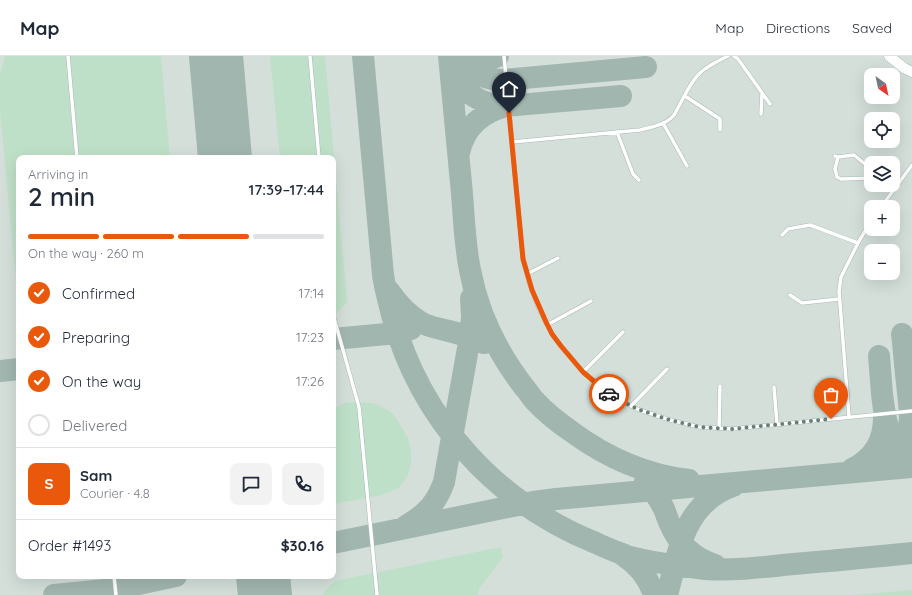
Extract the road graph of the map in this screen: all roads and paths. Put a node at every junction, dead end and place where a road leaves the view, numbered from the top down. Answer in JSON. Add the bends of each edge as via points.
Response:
{"nodes":[{"id":1,"x":68,"y":56,"type":"edge"},
{"id":2,"x":310,"y":56,"type":"edge"},
{"id":3,"x":504,"y":56,"type":"edge"},
{"id":4,"x":728,"y":56,"type":"edge"},
{"id":5,"x":734,"y":56,"type":"edge"},
{"id":6,"x":889,"y":56,"type":"edge"},
{"id":7,"x":912,"y":72,"type":"edge"},
{"id":8,"x":762,"y":94,"type":"junction"},
{"id":9,"x":685,"y":96,"type":"junction"},
{"id":10,"x":770,"y":104,"type":"dead end"},
{"id":11,"x":761,"y":114,"type":"dead end"},
{"id":12,"x":663,"y":123,"type":"junction"},
{"id":13,"x":720,"y":130,"type":"dead end"},
{"id":14,"x":617,"y":132,"type":"junction"},
{"id":15,"x":512,"y":142,"type":"junction"},
{"id":16,"x":77,"y":155,"type":"edge"},
{"id":17,"x":319,"y":155,"type":"edge"},
{"id":18,"x":864,"y":163,"type":"edge"},
{"id":19,"x":687,"y":166,"type":"dead end"},
{"id":20,"x":911,"y":167,"type":"edge"},
{"id":21,"x":864,"y":178,"type":"edge"},
{"id":22,"x":900,"y":179,"type":"edge"},
{"id":23,"x":639,"y":180,"type":"dead end"},
{"id":24,"x":864,"y":233,"type":"edge"},
{"id":25,"x":782,"y":235,"type":"dead end"},
{"id":26,"x":858,"y":244,"type":"junction"},
{"id":27,"x":558,"y":258,"type":"dead end"},
{"id":28,"x":527,"y":274,"type":"junction"},
{"id":29,"x":790,"y":295,"type":"dead end"},
{"id":30,"x":839,"y":299,"type":"junction"},
{"id":31,"x":591,"y":301,"type":"dead end"},
{"id":32,"x":336,"y":325,"type":"edge"},
{"id":33,"x":547,"y":325,"type":"junction"},
{"id":34,"x":624,"y":332,"type":"dead end"},
{"id":35,"x":667,"y":369,"type":"dead end"},
{"id":36,"x":583,"y":372,"type":"junction"},
{"id":37,"x":720,"y":386,"type":"dead end"},
{"id":38,"x":774,"y":387,"type":"dead end"},
{"id":39,"x":631,"y":406,"type":"junction"},
{"id":40,"x":912,"y":411,"type":"edge"},
{"id":41,"x":849,"y":417,"type":"junction"},
{"id":42,"x":777,"y":424,"type":"junction"},
{"id":43,"x":719,"y":428,"type":"junction"},
{"id":44,"x":114,"y":579,"type":"edge"},
{"id":45,"x":116,"y":595,"type":"edge"},
{"id":46,"x":377,"y":595,"type":"edge"}],
"edges":[{"from":1,"to":16,"type":"lane"},
{"from":2,"to":17,"type":"lane"},
{"from":3,"to":15,"type":"lane"},
{"from":4,"to":9,"type":"lane","via":[[699,74]]},
{"from":5,"to":8,"type":"lane"},
{"from":6,"to":7,"type":"main road"},
{"from":8,"to":10,"type":"lane"},
{"from":8,"to":11,"type":"lane"},
{"from":9,"to":12,"type":"lane","via":[[671,119]]},
{"from":9,"to":13,"type":"lane","via":[[720,119]]},
{"from":12,"to":14,"type":"lane","via":[[640,130]]},
{"from":12,"to":19,"type":"lane"},
{"from":14,"to":15,"type":"lane"},
{"from":14,"to":23,"type":"lane","via":[[633,174]]},
{"from":15,"to":28,"type":"lane","via":[[523,259]]},
{"from":18,"to":21,"type":"lane","via":[[854,155],[837,157],[835,168],[837,177],[841,179]]},
{"from":20,"to":22,"type":"lane"},
{"from":24,"to":26,"type":"lane"},
{"from":25,"to":26,"type":"lane","via":[[788,229],[810,225]]},
{"from":26,"to":30,"type":"lane","via":[[841,277]]},
{"from":27,"to":28,"type":"lane"},
{"from":28,"to":33,"type":"lane"},
{"from":29,"to":30,"type":"lane","via":[[802,303]]},
{"from":30,"to":41,"type":"lane"},
{"from":31,"to":33,"type":"lane"},
{"from":32,"to":46,"type":"lane","via":[[359,407]]},
{"from":33,"to":36,"type":"lane"},
{"from":34,"to":36,"type":"lane"},
{"from":35,"to":39,"type":"lane"},
{"from":36,"to":39,"type":"lane","via":[[610,394]]},
{"from":37,"to":43,"type":"lane"},
{"from":38,"to":42,"type":"lane"},
{"from":39,"to":43,"type":"lane","via":[[670,420],[699,427]]},
{"from":40,"to":41,"type":"lane"},
{"from":41,"to":42,"type":"lane"},
{"from":42,"to":43,"type":"lane"},
{"from":44,"to":45,"type":"lane"}]}
